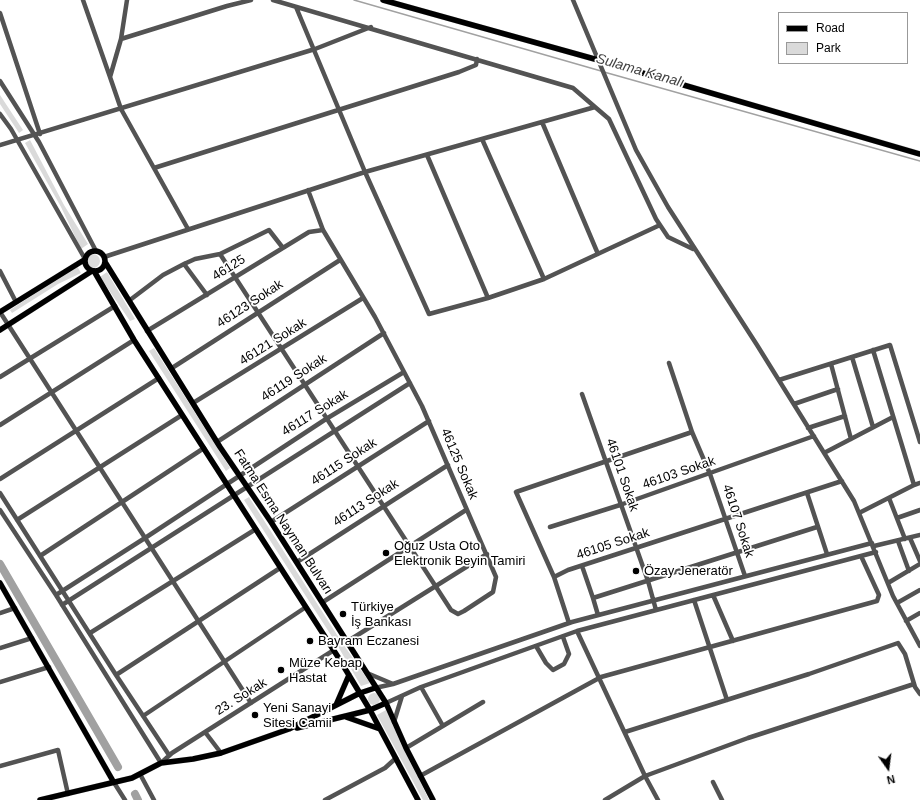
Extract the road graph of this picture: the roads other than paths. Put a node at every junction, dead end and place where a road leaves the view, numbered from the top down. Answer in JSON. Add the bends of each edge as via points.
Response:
{"nodes":[{"id":1,"x":82,"y":0,"type":"edge"},
{"id":2,"x":127,"y":0,"type":"edge"},
{"id":3,"x":251,"y":0,"type":"edge"},
{"id":4,"x":273,"y":0,"type":"edge"},
{"id":5,"x":383,"y":0,"type":"edge"},
{"id":6,"x":573,"y":0,"type":"edge"},
{"id":7,"x":296,"y":7,"type":"junction"},
{"id":8,"x":0,"y":13,"type":"edge"},
{"id":9,"x":371,"y":27,"type":"junction"},
{"id":10,"x":121,"y":39,"type":"junction"},
{"id":11,"x":315,"y":49,"type":"junction"},
{"id":12,"x":477,"y":59,"type":"junction"},
{"id":13,"x":598,"y":60,"type":"junction"},
{"id":14,"x":110,"y":77,"type":"junction"},
{"id":15,"x":0,"y":81,"type":"edge"},
{"id":16,"x":595,"y":107,"type":"junction"},
{"id":17,"x":339,"y":108,"type":"junction"},
{"id":18,"x":121,"y":109,"type":"junction"},
{"id":19,"x":0,"y":114,"type":"edge"},
{"id":20,"x":542,"y":122,"type":"junction"},
{"id":21,"x":37,"y":134,"type":"junction"},
{"id":22,"x":482,"y":139,"type":"junction"},
{"id":23,"x":17,"y":140,"type":"junction"},
{"id":24,"x":0,"y":145,"type":"edge"},
{"id":25,"x":920,"y":154,"type":"edge"},
{"id":26,"x":427,"y":155,"type":"junction"},
{"id":27,"x":154,"y":168,"type":"junction"},
{"id":28,"x":366,"y":172,"type":"junction"},
{"id":29,"x":308,"y":190,"type":"junction"},
{"id":30,"x":660,"y":225,"type":"junction"},
{"id":31,"x":188,"y":229,"type":"junction"},
{"id":32,"x":323,"y":230,"type":"junction"},
{"id":33,"x":283,"y":248,"type":"junction"},
{"id":34,"x":694,"y":250,"type":"junction"},
{"id":35,"x":96,"y":251,"type":"junction"},
{"id":36,"x":220,"y":254,"type":"junction"},
{"id":37,"x":598,"y":254,"type":"junction"},
{"id":38,"x":104,"y":259,"type":"junction"},
{"id":39,"x":85,"y":260,"type":"junction"},
{"id":40,"x":340,"y":260,"type":"junction"},
{"id":41,"x":184,"y":264,"type":"junction"},
{"id":42,"x":0,"y":271,"type":"edge"},
{"id":43,"x":93,"y":271,"type":"junction"},
{"id":44,"x":236,"y":277,"type":"junction"},
{"id":45,"x":544,"y":279,"type":"junction"},
{"id":46,"x":207,"y":295,"type":"junction"},
{"id":47,"x":364,"y":298,"type":"junction"},
{"id":48,"x":488,"y":298,"type":"junction"},
{"id":49,"x":130,"y":300,"type":"junction"},
{"id":50,"x":16,"y":302,"type":"junction"},
{"id":51,"x":115,"y":306,"type":"junction"},
{"id":52,"x":0,"y":312,"type":"edge"},
{"id":53,"x":257,"y":312,"type":"junction"},
{"id":54,"x":8,"y":325,"type":"junction"},
{"id":55,"x":0,"y":330,"type":"edge"},
{"id":56,"x":147,"y":331,"type":"junction"},
{"id":57,"x":384,"y":333,"type":"junction"},
{"id":58,"x":134,"y":340,"type":"junction"},
{"id":59,"x":282,"y":350,"type":"junction"},
{"id":60,"x":873,"y":350,"type":"junction"},
{"id":61,"x":852,"y":357,"type":"junction"},
{"id":62,"x":30,"y":358,"type":"junction"},
{"id":63,"x":669,"y":362,"type":"dead end"},
{"id":64,"x":831,"y":364,"type":"junction"},
{"id":65,"x":172,"y":368,"type":"junction"},
{"id":66,"x":404,"y":372,"type":"junction"},
{"id":67,"x":0,"y":377,"type":"edge"},
{"id":68,"x":159,"y":378,"type":"junction"},
{"id":69,"x":779,"y":380,"type":"junction"},
{"id":70,"x":410,"y":383,"type":"junction"},
{"id":71,"x":304,"y":384,"type":"junction"},
{"id":72,"x":838,"y":389,"type":"junction"},
{"id":73,"x":52,"y":392,"type":"junction"},
{"id":74,"x":582,"y":394,"type":"dead end"},
{"id":75,"x":193,"y":403,"type":"junction"},
{"id":76,"x":794,"y":404,"type":"junction"},
{"id":77,"x":182,"y":415,"type":"junction"},
{"id":78,"x":845,"y":416,"type":"junction"},
{"id":79,"x":893,"y":417,"type":"junction"},
{"id":80,"x":326,"y":419,"type":"junction"},
{"id":81,"x":429,"y":422,"type":"junction"},
{"id":82,"x":0,"y":425,"type":"edge"},
{"id":83,"x":873,"y":427,"type":"junction"},
{"id":84,"x":808,"y":428,"type":"junction"},
{"id":85,"x":76,"y":430,"type":"junction"},
{"id":86,"x":334,"y":431,"type":"junction"},
{"id":87,"x":692,"y":432,"type":"junction"},
{"id":88,"x":814,"y":436,"type":"junction"},
{"id":89,"x":851,"y":439,"type":"junction"},
{"id":90,"x":217,"y":442,"type":"junction"},
{"id":91,"x":920,"y":442,"type":"edge"},
{"id":92,"x":204,"y":448,"type":"junction"},
{"id":93,"x":824,"y":453,"type":"junction"},
{"id":94,"x":605,"y":462,"type":"junction"},
{"id":95,"x":448,"y":465,"type":"junction"},
{"id":96,"x":100,"y":467,"type":"junction"},
{"id":97,"x":357,"y":467,"type":"junction"},
{"id":98,"x":710,"y":474,"type":"junction"},
{"id":99,"x":240,"y":475,"type":"junction"},
{"id":100,"x":0,"y":478,"type":"edge"},
{"id":101,"x":842,"y":481,"type":"junction"},
{"id":102,"x":920,"y":484,"type":"edge"},
{"id":103,"x":227,"y":485,"type":"junction"},
{"id":104,"x":914,"y":485,"type":"junction"},
{"id":105,"x":248,"y":486,"type":"junction"},
{"id":106,"x":0,"y":493,"type":"edge"},
{"id":107,"x":807,"y":493,"type":"junction"},
{"id":108,"x":233,"y":495,"type":"junction"},
{"id":109,"x":889,"y":498,"type":"junction"},
{"id":110,"x":122,"y":502,"type":"junction"},
{"id":111,"x":620,"y":505,"type":"junction"},
{"id":112,"x":382,"y":506,"type":"junction"},
{"id":113,"x":0,"y":510,"type":"edge"},
{"id":114,"x":466,"y":510,"type":"junction"},
{"id":115,"x":920,"y":510,"type":"edge"},
{"id":116,"x":859,"y":513,"type":"junction"},
{"id":117,"x":897,"y":518,"type":"junction"},
{"id":118,"x":726,"y":519,"type":"junction"},
{"id":119,"x":17,"y":520,"type":"junction"},
{"id":120,"x":271,"y":522,"type":"junction"},
{"id":121,"x":550,"y":527,"type":"dead end"},
{"id":122,"x":817,"y":527,"type":"junction"},
{"id":123,"x":256,"y":529,"type":"junction"},
{"id":124,"x":920,"y":535,"type":"edge"},
{"id":125,"x":145,"y":538,"type":"junction"},
{"id":126,"x":908,"y":538,"type":"junction"},
{"id":127,"x":898,"y":541,"type":"junction"},
{"id":128,"x":873,"y":545,"type":"junction"},
{"id":129,"x":409,"y":546,"type":"junction"},
{"id":130,"x":151,"y":547,"type":"junction"},
{"id":131,"x":636,"y":549,"type":"junction"},
{"id":132,"x":736,"y":552,"type":"junction"},
{"id":133,"x":876,"y":552,"type":"junction"},
{"id":134,"x":487,"y":554,"type":"junction"},
{"id":135,"x":827,"y":554,"type":"junction"},
{"id":136,"x":40,"y":556,"type":"junction"},
{"id":137,"x":861,"y":556,"type":"junction"},
{"id":138,"x":920,"y":561,"type":"edge"},
{"id":139,"x":297,"y":562,"type":"junction"},
{"id":140,"x":920,"y":564,"type":"edge"},
{"id":141,"x":582,"y":566,"type":"junction"},
{"id":142,"x":280,"y":568,"type":"junction"},
{"id":143,"x":909,"y":571,"type":"junction"},
{"id":144,"x":744,"y":576,"type":"junction"},
{"id":145,"x":554,"y":577,"type":"junction"},
{"id":146,"x":173,"y":581,"type":"junction"},
{"id":147,"x":648,"y":581,"type":"junction"},
{"id":148,"x":0,"y":583,"type":"edge"},
{"id":149,"x":888,"y":583,"type":"junction"},
{"id":150,"x":435,"y":586,"type":"junction"},
{"id":151,"x":920,"y":590,"type":"edge"},
{"id":152,"x":63,"y":591,"type":"junction"},
{"id":153,"x":56,"y":595,"type":"junction"},
{"id":154,"x":713,"y":595,"type":"junction"},
{"id":155,"x":593,"y":598,"type":"junction"},
{"id":156,"x":654,"y":600,"type":"junction"},
{"id":157,"x":694,"y":600,"type":"junction"},
{"id":158,"x":69,"y":601,"type":"junction"},
{"id":159,"x":323,"y":602,"type":"junction"},
{"id":160,"x":897,"y":603,"type":"junction"},
{"id":161,"x":62,"y":605,"type":"junction"},
{"id":162,"x":306,"y":607,"type":"junction"},
{"id":163,"x":15,"y":608,"type":"junction"},
{"id":164,"x":656,"y":610,"type":"junction"},
{"id":165,"x":0,"y":613,"type":"edge"},
{"id":166,"x":920,"y":614,"type":"edge"},
{"id":167,"x":598,"y":615,"type":"junction"},
{"id":168,"x":906,"y":620,"type":"junction"},
{"id":169,"x":199,"y":621,"type":"junction"},
{"id":170,"x":569,"y":623,"type":"junction"},
{"id":171,"x":578,"y":632,"type":"junction"},
{"id":172,"x":90,"y":633,"type":"junction"},
{"id":173,"x":563,"y":637,"type":"junction"},
{"id":174,"x":32,"y":638,"type":"junction"},
{"id":175,"x":918,"y":639,"type":"edge"},
{"id":176,"x":348,"y":641,"type":"junction"},
{"id":177,"x":733,"y":641,"type":"junction"},
{"id":178,"x":536,"y":646,"type":"junction"},
{"id":179,"x":709,"y":646,"type":"junction"},
{"id":180,"x":920,"y":646,"type":"edge"},
{"id":181,"x":0,"y":648,"type":"edge"},
{"id":182,"x":334,"y":650,"type":"junction"},
{"id":183,"x":225,"y":661,"type":"junction"},
{"id":184,"x":49,"y":667,"type":"junction"},
{"id":185,"x":366,"y":673,"type":"junction"},
{"id":186,"x":116,"y":675,"type":"junction"},
{"id":187,"x":349,"y":675,"type":"junction"},
{"id":188,"x":600,"y":678,"type":"junction"},
{"id":189,"x":0,"y":682,"type":"edge"},
{"id":190,"x":393,"y":684,"type":"junction"},
{"id":191,"x":914,"y":684,"type":"junction"},
{"id":192,"x":421,"y":687,"type":"junction"},
{"id":193,"x":375,"y":688,"type":"junction"},
{"id":194,"x":360,"y":693,"type":"junction"},
{"id":195,"x":920,"y":694,"type":"edge"},
{"id":196,"x":402,"y":696,"type":"junction"},
{"id":197,"x":727,"y":700,"type":"junction"},
{"id":198,"x":483,"y":702,"type":"dead end"},
{"id":199,"x":251,"y":703,"type":"junction"},
{"id":200,"x":386,"y":703,"type":"junction"},
{"id":201,"x":336,"y":705,"type":"junction"},
{"id":202,"x":370,"y":710,"type":"junction"},
{"id":203,"x":143,"y":716,"type":"junction"},
{"id":204,"x":346,"y":717,"type":"junction"},
{"id":205,"x":394,"y":722,"type":"junction"},
{"id":206,"x":443,"y":726,"type":"junction"},
{"id":207,"x":289,"y":729,"type":"junction"},
{"id":208,"x":380,"y":729,"type":"junction"},
{"id":209,"x":206,"y":732,"type":"junction"},
{"id":210,"x":625,"y":732,"type":"junction"},
{"id":211,"x":406,"y":748,"type":"junction"},
{"id":212,"x":221,"y":753,"type":"junction"},
{"id":213,"x":170,"y":755,"type":"junction"},
{"id":214,"x":396,"y":758,"type":"junction"},
{"id":215,"x":161,"y":763,"type":"junction"},
{"id":216,"x":0,"y":766,"type":"edge"},
{"id":217,"x":140,"y":774,"type":"junction"},
{"id":218,"x":420,"y":776,"type":"junction"},
{"id":219,"x":645,"y":776,"type":"junction"},
{"id":220,"x":113,"y":781,"type":"junction"},
{"id":221,"x":713,"y":782,"type":"dead end"},
{"id":222,"x":65,"y":796,"type":"edge"},
{"id":223,"x":43,"y":800,"type":"edge"},
{"id":224,"x":125,"y":800,"type":"edge"},
{"id":225,"x":154,"y":800,"type":"edge"},
{"id":226,"x":325,"y":800,"type":"edge"},
{"id":227,"x":418,"y":800,"type":"edge"},
{"id":228,"x":432,"y":800,"type":"edge"},
{"id":229,"x":605,"y":800,"type":"edge"},
{"id":230,"x":658,"y":800,"type":"edge"},
{"id":231,"x":722,"y":800,"type":"edge"}],
"edges":[{"from":1,"to":14,"type":"street"},
{"from":2,"to":10,"type":"street"},
{"from":3,"to":10,"type":"street"},
{"from":4,"to":7,"type":"street"},
{"from":5,"to":13,"type":"main road"},
{"from":6,"to":13,"type":"street"},
{"from":7,"to":9,"type":"street"},
{"from":7,"to":11,"type":"street"},
{"from":8,"to":21,"type":"street"},
{"from":9,"to":11,"type":"street"},
{"from":9,"to":12,"type":"street"},
{"from":10,"to":14,"type":"street"},
{"from":11,"to":17,"type":"street"},
{"from":11,"to":18,"type":"street"},
{"from":12,"to":16,"type":"street","via":[[573,88]]},
{"from":12,"to":17,"type":"street","via":[[476,65],[459,72]]},
{"from":13,"to":25,"type":"main road"},
{"from":13,"to":34,"type":"street","via":[[636,150]]},
{"from":14,"to":18,"type":"street"},
{"from":15,"to":21,"type":"street"},
{"from":16,"to":20,"type":"street"},
{"from":16,"to":30,"type":"street","via":[[609,119]]},
{"from":17,"to":27,"type":"street"},
{"from":17,"to":28,"type":"street"},
{"from":18,"to":21,"type":"street"},
{"from":18,"to":27,"type":"street"},
{"from":19,"to":23,"type":"street"},
{"from":20,"to":22,"type":"street"},
{"from":20,"to":37,"type":"street"},
{"from":21,"to":23,"type":"street"},
{"from":21,"to":35,"type":"street"},
{"from":22,"to":26,"type":"street"},
{"from":22,"to":45,"type":"street"},
{"from":23,"to":24,"type":"street"},
{"from":23,"to":39,"type":"street"},
{"from":26,"to":28,"type":"street"},
{"from":26,"to":48,"type":"street"},
{"from":27,"to":31,"type":"street"},
{"from":28,"to":29,"type":"street"},
{"from":28,"to":48,"type":"street","via":[[429,314]]},
{"from":29,"to":31,"type":"street"},
{"from":29,"to":32,"type":"street"},
{"from":30,"to":34,"type":"street","via":[[668,236]]},
{"from":30,"to":37,"type":"street"},
{"from":31,"to":38,"type":"street"},
{"from":32,"to":33,"type":"street","name":"46125","via":[[309,232]]},
{"from":32,"to":40,"type":"street"},
{"from":33,"to":36,"type":"street","via":[[269,230]]},
{"from":33,"to":44,"type":"street","name":"46125"},
{"from":34,"to":69,"type":"street"},
{"from":35,"to":38,"type":"main road"},
{"from":35,"to":39,"type":"main road","via":[[90,252]]},
{"from":36,"to":41,"type":"street"},
{"from":36,"to":44,"type":"street"},
{"from":37,"to":45,"type":"street"},
{"from":38,"to":43,"type":"main road","via":[[102,268]]},
{"from":38,"to":49,"type":"main road","name":"Fatma Esma Nayman Bulvarı"},
{"from":39,"to":43,"type":"main road","via":[[86,267]]},
{"from":39,"to":50,"type":"main road"},
{"from":40,"to":47,"type":"street"},
{"from":40,"to":53,"type":"street","name":"46123 Sokak"},
{"from":41,"to":46,"type":"street"},
{"from":41,"to":49,"type":"street","via":[[163,275]]},
{"from":42,"to":50,"type":"street"},
{"from":43,"to":51,"type":"main road","name":"Fatma Esma Nayman Bulvarı"},
{"from":43,"to":54,"type":"main road"},
{"from":44,"to":46,"type":"street","name":"46125"},
{"from":44,"to":53,"type":"street"},
{"from":45,"to":48,"type":"street"},
{"from":46,"to":56,"type":"street","name":"46125"},
{"from":47,"to":57,"type":"street"},
{"from":47,"to":59,"type":"street","name":"46121 Sokak"},
{"from":49,"to":56,"type":"main road","name":"Fatma Esma Nayman Bulvarı"},
{"from":50,"to":52,"type":"main road"},
{"from":51,"to":58,"type":"main road","name":"Fatma Esma Nayman Bulvarı"},
{"from":51,"to":62,"type":"street"},
{"from":52,"to":54,"type":"street"},
{"from":53,"to":59,"type":"street"},
{"from":53,"to":65,"type":"street","name":"46123 Sokak"},
{"from":54,"to":55,"type":"main road"},
{"from":54,"to":62,"type":"street"},
{"from":56,"to":65,"type":"main road","name":"Fatma Esma Nayman Bulvarı"},
{"from":57,"to":66,"type":"street"},
{"from":57,"to":71,"type":"street","name":"46119 Sokak"},
{"from":58,"to":68,"type":"main road","name":"Fatma Esma Nayman Bulvarı"},
{"from":58,"to":73,"type":"street"},
{"from":59,"to":71,"type":"street"},
{"from":59,"to":75,"type":"street","name":"46121 Sokak"},
{"from":60,"to":61,"type":"street"},
{"from":60,"to":79,"type":"street"},
{"from":60,"to":91,"type":"street","via":[[890,345]]},
{"from":61,"to":64,"type":"street"},
{"from":61,"to":83,"type":"street"},
{"from":62,"to":67,"type":"street"},
{"from":62,"to":73,"type":"street"},
{"from":63,"to":87,"type":"street","name":"46107 Sokak"},
{"from":64,"to":69,"type":"street"},
{"from":64,"to":72,"type":"street"},
{"from":65,"to":75,"type":"main road","name":"Fatma Esma Nayman Bulvarı"},
{"from":66,"to":70,"type":"street","name":"46125 Sokak"},
{"from":66,"to":80,"type":"street","name":"46117 Sokak"},
{"from":68,"to":77,"type":"main road","name":"Fatma Esma Nayman Bulvarı"},
{"from":68,"to":85,"type":"street"},
{"from":69,"to":76,"type":"street"},
{"from":70,"to":81,"type":"street","name":"46125 Sokak"},
{"from":70,"to":86,"type":"street","name":"46117 Sokak"},
{"from":71,"to":80,"type":"street"},
{"from":71,"to":90,"type":"street","name":"46119 Sokak"},
{"from":72,"to":76,"type":"street"},
{"from":72,"to":78,"type":"street"},
{"from":73,"to":82,"type":"street"},
{"from":73,"to":85,"type":"street"},
{"from":74,"to":94,"type":"street","name":"46101 Sokak"},
{"from":75,"to":90,"type":"main road","name":"Fatma Esma Nayman Bulvarı"},
{"from":76,"to":84,"type":"street"},
{"from":77,"to":92,"type":"main road","name":"Fatma Esma Nayman Bulvarı"},
{"from":77,"to":96,"type":"street"},
{"from":78,"to":84,"type":"street"},
{"from":78,"to":89,"type":"street"},
{"from":79,"to":83,"type":"street"},
{"from":79,"to":104,"type":"street"},
{"from":80,"to":86,"type":"street"},
{"from":80,"to":99,"type":"street","name":"46117 Sokak"},
{"from":81,"to":95,"type":"street","name":"46125 Sokak"},
{"from":81,"to":97,"type":"street","name":"46115 Sokak"},
{"from":83,"to":89,"type":"street"},
{"from":84,"to":88,"type":"street"},
{"from":85,"to":96,"type":"street"},
{"from":85,"to":100,"type":"street"},
{"from":86,"to":97,"type":"street"},
{"from":86,"to":105,"type":"street","name":"46117 Sokak"},
{"from":87,"to":94,"type":"street"},
{"from":87,"to":98,"type":"street","name":"46107 Sokak"},
{"from":88,"to":93,"type":"street"},
{"from":88,"to":98,"type":"street","name":"46103 Sokak"},
{"from":89,"to":93,"type":"street"},
{"from":90,"to":99,"type":"main road","name":"Fatma Esma Nayman Bulvarı"},
{"from":92,"to":103,"type":"main road","name":"Fatma Esma Nayman Bulvarı"},
{"from":92,"to":110,"type":"street"},
{"from":93,"to":101,"type":"street"},
{"from":94,"to":111,"type":"street","name":"46101 Sokak"},
{"from":94,"to":145,"type":"street","via":[[516,492]]},
{"from":95,"to":112,"type":"street","name":"46113 Sokak"},
{"from":95,"to":114,"type":"street","name":"46125 Sokak"},
{"from":96,"to":110,"type":"street"},
{"from":96,"to":119,"type":"street"},
{"from":97,"to":112,"type":"street"},
{"from":97,"to":120,"type":"street","name":"46115 Sokak"},
{"from":98,"to":111,"type":"street","name":"46103 Sokak"},
{"from":98,"to":118,"type":"street","name":"46107 Sokak"},
{"from":99,"to":103,"type":"street","name":"46117 Sokak"},
{"from":99,"to":105,"type":"main road","name":"Fatma Esma Nayman Bulvarı"},
{"from":101,"to":107,"type":"street","name":"46105 Sokak"},
{"from":101,"to":116,"type":"street"},
{"from":102,"to":104,"type":"street"},
{"from":103,"to":108,"type":"main road","name":"Fatma Esma Nayman Bulvarı"},
{"from":103,"to":125,"type":"street","name":"46117 Sokak"},
{"from":104,"to":109,"type":"street"},
{"from":105,"to":108,"type":"street","name":"46117 Sokak"},
{"from":105,"to":120,"type":"main road","name":"Fatma Esma Nayman Bulvarı"},
{"from":106,"to":119,"type":"street"},
{"from":107,"to":118,"type":"street","name":"46105 Sokak"},
{"from":107,"to":122,"type":"street"},
{"from":108,"to":123,"type":"main road","name":"Fatma Esma Nayman Bulvarı"},
{"from":108,"to":130,"type":"street","name":"46117 Sokak"},
{"from":109,"to":116,"type":"street"},
{"from":109,"to":117,"type":"street"},
{"from":110,"to":125,"type":"street"},
{"from":110,"to":136,"type":"street"},
{"from":111,"to":121,"type":"street","name":"46103 Sokak"},
{"from":111,"to":131,"type":"street","name":"46101 Sokak"},
{"from":112,"to":129,"type":"street"},
{"from":112,"to":139,"type":"street","name":"46113 Sokak"},
{"from":113,"to":153,"type":"street"},
{"from":114,"to":129,"type":"street"},
{"from":114,"to":134,"type":"street","name":"46125 Sokak"},
{"from":115,"to":117,"type":"street"},
{"from":116,"to":128,"type":"street"},
{"from":117,"to":126,"type":"street"},
{"from":118,"to":131,"type":"street","name":"46105 Sokak"},
{"from":118,"to":132,"type":"street","name":"46107 Sokak"},
{"from":119,"to":136,"type":"street"},
{"from":120,"to":139,"type":"main road","name":"Fatma Esma Nayman Bulvarı"},
{"from":122,"to":132,"type":"street"},
{"from":122,"to":135,"type":"street"},
{"from":123,"to":142,"type":"main road","name":"Fatma Esma Nayman Bulvarı"},
{"from":123,"to":146,"type":"street"},
{"from":124,"to":126,"type":"street"},
{"from":125,"to":130,"type":"street"},
{"from":125,"to":152,"type":"street","name":"46117 Sokak"},
{"from":126,"to":127,"type":"street"},
{"from":126,"to":138,"type":"street"},
{"from":127,"to":128,"type":"street"},
{"from":127,"to":143,"type":"street"},
{"from":128,"to":133,"type":"street"},
{"from":128,"to":135,"type":"street"},
{"from":129,"to":150,"type":"street"},
{"from":129,"to":159,"type":"street"},
{"from":130,"to":146,"type":"street"},
{"from":130,"to":158,"type":"street","name":"46117 Sokak"},
{"from":131,"to":141,"type":"street","name":"46105 Sokak"},
{"from":131,"to":147,"type":"street","name":"46101 Sokak"},
{"from":132,"to":144,"type":"street","name":"46107 Sokak"},
{"from":132,"to":147,"type":"street"},
{"from":133,"to":137,"type":"street"},
{"from":133,"to":149,"type":"street"},
{"from":134,"to":150,"type":"street"},
{"from":134,"to":150,"type":"street","name":"46125 Sokak","via":[[496,577],[493,592],[464,611],[458,614],[451,610]]},
{"from":135,"to":144,"type":"street"},
{"from":136,"to":152,"type":"street"},
{"from":137,"to":154,"type":"street"},
{"from":137,"to":177,"type":"street","via":[[879,594],[877,601]]},
{"from":139,"to":159,"type":"main road","name":"Fatma Esma Nayman Bulvarı"},
{"from":140,"to":143,"type":"street"},
{"from":141,"to":145,"type":"street","name":"46105 Sokak"},
{"from":141,"to":155,"type":"street"},
{"from":142,"to":162,"type":"main road","name":"Fatma Esma Nayman Bulvarı"},
{"from":142,"to":169,"type":"street"},
{"from":143,"to":149,"type":"street"},
{"from":144,"to":156,"type":"street"},
{"from":145,"to":170,"type":"street"},
{"from":146,"to":169,"type":"street"},
{"from":146,"to":172,"type":"street"},
{"from":147,"to":155,"type":"street"},
{"from":147,"to":156,"type":"street","name":"46101 Sokak"},
{"from":148,"to":163,"type":"main road"},
{"from":149,"to":160,"type":"street"},
{"from":150,"to":176,"type":"street"},
{"from":151,"to":160,"type":"street"},
{"from":152,"to":153,"type":"street","name":"46117 Sokak"},
{"from":152,"to":158,"type":"street"},
{"from":153,"to":161,"type":"street"},
{"from":154,"to":157,"type":"street"},
{"from":154,"to":177,"type":"street"},
{"from":155,"to":167,"type":"street"},
{"from":156,"to":164,"type":"street","name":"46101 Sokak"},
{"from":156,"to":167,"type":"street"},
{"from":157,"to":164,"type":"street"},
{"from":157,"to":179,"type":"street"},
{"from":158,"to":161,"type":"street","name":"46117 Sokak"},
{"from":158,"to":172,"type":"street"},
{"from":159,"to":176,"type":"main road","name":"Fatma Esma Nayman Bulvarı"},
{"from":160,"to":168,"type":"street"},
{"from":161,"to":215,"type":"street"},
{"from":162,"to":182,"type":"main road","name":"Fatma Esma Nayman Bulvarı"},
{"from":162,"to":183,"type":"street"},
{"from":163,"to":165,"type":"street"},
{"from":163,"to":174,"type":"main road"},
{"from":164,"to":171,"type":"street"},
{"from":166,"to":168,"type":"street"},
{"from":167,"to":170,"type":"street"},
{"from":168,"to":175,"type":"street"},
{"from":169,"to":183,"type":"street"},
{"from":169,"to":186,"type":"street"},
{"from":170,"to":190,"type":"street"},
{"from":171,"to":173,"type":"street"},
{"from":171,"to":188,"type":"street"},
{"from":172,"to":186,"type":"street"},
{"from":173,"to":178,"type":"street"},
{"from":173,"to":178,"type":"street","via":[[569,654],[564,664],[553,670],[546,664]]},
{"from":174,"to":181,"type":"street"},
{"from":174,"to":184,"type":"main road"},
{"from":175,"to":180,"type":"street"},
{"from":176,"to":185,"type":"main road","name":"Fatma Esma Nayman Bulvarı"},
{"from":177,"to":179,"type":"street"},
{"from":178,"to":192,"type":"street"},
{"from":179,"to":188,"type":"street"},
{"from":179,"to":197,"type":"street"},
{"from":182,"to":187,"type":"main road","name":"Fatma Esma Nayman Bulvarı"},
{"from":182,"to":199,"type":"street","name":"23. Sokak"},
{"from":183,"to":199,"type":"street"},
{"from":183,"to":203,"type":"street"},
{"from":184,"to":189,"type":"street"},
{"from":184,"to":220,"type":"main road"},
{"from":185,"to":190,"type":"street"},
{"from":185,"to":193,"type":"main road","name":"Fatma Esma Nayman Bulvarı"},
{"from":186,"to":203,"type":"street"},
{"from":187,"to":194,"type":"main road","name":"Fatma Esma Nayman Bulvarı"},
{"from":187,"to":201,"type":"main road"},
{"from":188,"to":210,"type":"street"},
{"from":188,"to":218,"type":"street"},
{"from":190,"to":193,"type":"street"},
{"from":191,"to":195,"type":"street"},
{"from":191,"to":197,"type":"street","via":[[905,654],[898,643]]},
{"from":191,"to":219,"type":"street","via":[[748,738]]},
{"from":192,"to":196,"type":"street"},
{"from":192,"to":206,"type":"street"},
{"from":193,"to":194,"type":"main road"},
{"from":193,"to":200,"type":"main road","name":"Fatma Esma Nayman Bulvarı"},
{"from":194,"to":201,"type":"main road"},
{"from":194,"to":202,"type":"main road","name":"Fatma Esma Nayman Bulvarı"},
{"from":196,"to":200,"type":"street"},
{"from":196,"to":205,"type":"street"},
{"from":197,"to":210,"type":"street"},
{"from":198,"to":206,"type":"street"},
{"from":199,"to":209,"type":"street","name":"23. Sokak"},
{"from":200,"to":202,"type":"main road"},
{"from":200,"to":205,"type":"main road","name":"Fatma Esma Nayman Bulvarı"},
{"from":201,"to":207,"type":"main road"},
{"from":202,"to":204,"type":"main road"},
{"from":202,"to":208,"type":"main road","name":"Fatma Esma Nayman Bulvarı"},
{"from":203,"to":213,"type":"street"},
{"from":204,"to":207,"type":"main road"},
{"from":204,"to":208,"type":"main road"},
{"from":205,"to":211,"type":"main road","name":"Fatma Esma Nayman Bulvarı"},
{"from":206,"to":211,"type":"street"},
{"from":207,"to":212,"type":"main road"},
{"from":208,"to":214,"type":"main road","name":"Fatma Esma Nayman Bulvarı"},
{"from":209,"to":212,"type":"street"},
{"from":209,"to":213,"type":"street","name":"23. Sokak"},
{"from":210,"to":219,"type":"street"},
{"from":211,"to":218,"type":"main road","name":"Fatma Esma Nayman Bulvarı"},
{"from":212,"to":215,"type":"main road"},
{"from":213,"to":215,"type":"street","name":"23. Sokak"},
{"from":214,"to":226,"type":"street","via":[[385,768]]},
{"from":214,"to":227,"type":"main road","name":"Fatma Esma Nayman Bulvarı"},
{"from":215,"to":217,"type":"main road"},
{"from":216,"to":222,"type":"street","via":[[58,750]]},
{"from":217,"to":220,"type":"main road"},
{"from":217,"to":225,"type":"street"},
{"from":218,"to":228,"type":"main road","name":"Fatma Esma Nayman Bulvarı"},
{"from":219,"to":229,"type":"street"},
{"from":219,"to":230,"type":"street"},
{"from":220,"to":222,"type":"main road"},
{"from":220,"to":224,"type":"street"},
{"from":221,"to":231,"type":"street"},
{"from":222,"to":223,"type":"main road"}]}
